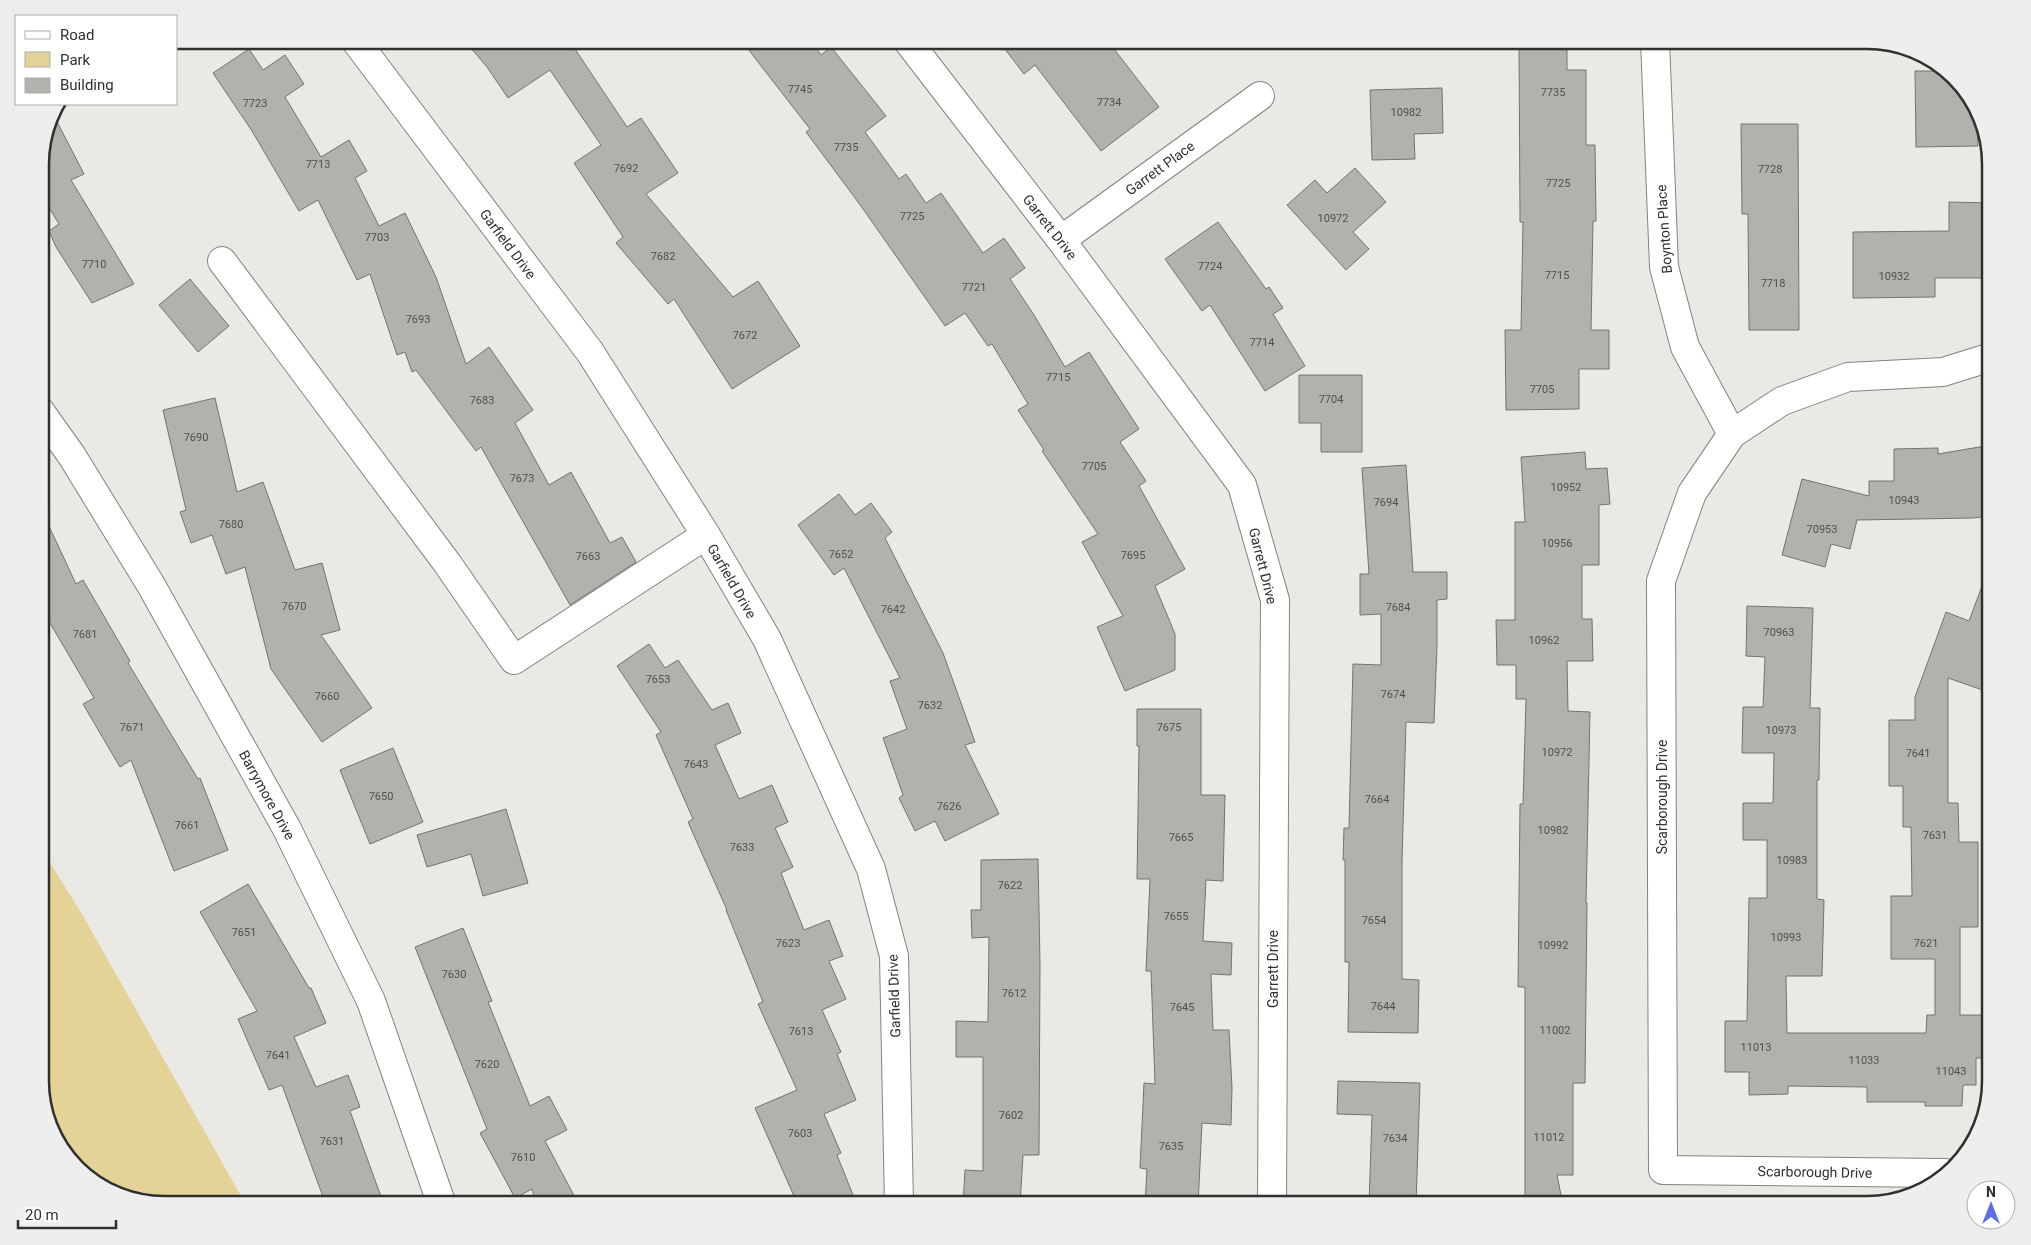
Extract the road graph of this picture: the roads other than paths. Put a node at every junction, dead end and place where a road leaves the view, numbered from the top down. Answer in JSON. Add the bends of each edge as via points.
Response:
{"nodes":[{"id":1,"x":362,"y":49,"type":"edge"},
{"id":2,"x":913,"y":49,"type":"edge"},
{"id":3,"x":1655,"y":49,"type":"edge"},
{"id":4,"x":1260,"y":96,"type":"dead end"},
{"id":5,"x":1061,"y":240,"type":"junction"},
{"id":6,"x":222,"y":261,"type":"dead end"},
{"id":7,"x":1982,"y":360,"type":"edge"},
{"id":8,"x":49,"y":424,"type":"edge"},
{"id":9,"x":1732,"y":434,"type":"junction"},
{"id":10,"x":706,"y":535,"type":"junction"},
{"id":11,"x":1937,"y":1173,"type":"edge"},
{"id":12,"x":439,"y":1196,"type":"edge"},
{"id":13,"x":899,"y":1196,"type":"edge"},
{"id":14,"x":1272,"y":1196,"type":"edge"}],
"edges":[{"from":1,"to":10,"type":"street","name":"Garfield Drive","via":[[590,352]]},
{"from":2,"to":5,"type":"street","name":"Garrett Drive"},
{"from":3,"to":9,"type":"street","name":"Boynton Place","via":[[1664,267],[1684,347]]},
{"from":4,"to":5,"type":"street","name":"Garrett Place"},
{"from":5,"to":14,"type":"street","name":"Garrett Drive","via":[[1242,485],[1275,600]]},
{"from":6,"to":10,"type":"street","via":[[514,660]]},
{"from":7,"to":9,"type":"street","name":"Scarborough Drive","via":[[1943,372],[1848,378],[1782,401]]},
{"from":8,"to":12,"type":"street","name":"Barrymore Drive","via":[[152,585],[287,829],[371,1001]]},
{"from":9,"to":11,"type":"street","name":"Scarborough Drive","via":[[1692,493],[1661,581],[1663,1170]]},
{"from":10,"to":13,"type":"street","name":"Garfield Drive","via":[[766,639],[871,869],[894,956]]}]}
